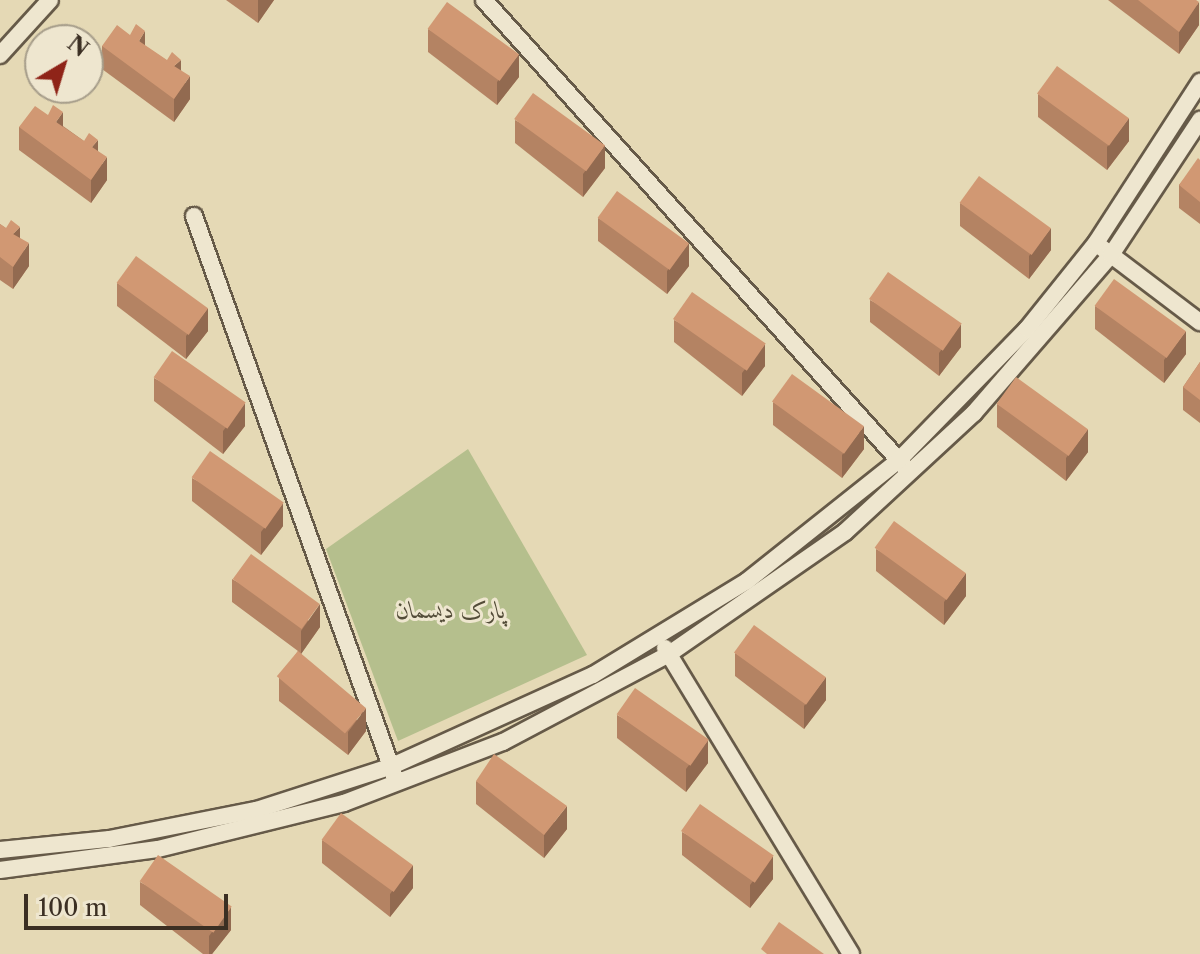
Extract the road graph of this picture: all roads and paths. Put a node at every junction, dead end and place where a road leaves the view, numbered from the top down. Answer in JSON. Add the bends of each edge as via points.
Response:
{"nodes":[{"id":1,"x":50,"y":0,"type":"edge"},
{"id":2,"x":484,"y":0,"type":"edge"},
{"id":3,"x":0,"y":55,"type":"edge"},
{"id":4,"x":1200,"y":82,"type":"edge"},
{"id":5,"x":1200,"y":120,"type":"edge"},
{"id":6,"x":194,"y":216,"type":"dead end"},
{"id":7,"x":1096,"y":243,"type":"junction"},
{"id":8,"x":1111,"y":255,"type":"junction"},
{"id":9,"x":1200,"y":322,"type":"edge"},
{"id":10,"x":899,"y":460,"type":"junction"},
{"id":11,"x":911,"y":474,"type":"junction"},
{"id":12,"x":657,"y":637,"type":"junction"},
{"id":13,"x":669,"y":654,"type":"junction"},
{"id":14,"x":392,"y":766,"type":"junction"},
{"id":15,"x":396,"y":785,"type":"junction"},
{"id":16,"x":0,"y":850,"type":"edge"},
{"id":17,"x":0,"y":870,"type":"edge"},
{"id":18,"x":851,"y":954,"type":"edge"}],
"edges":[{"from":1,"to":3,"type":"street"},
{"from":2,"to":10,"type":"street"},
{"from":4,"to":7,"type":"street"},
{"from":5,"to":8,"type":"street"},
{"from":6,"to":14,"type":"street"},
{"from":7,"to":8,"type":"street"},
{"from":7,"to":10,"type":"street","via":[[1027,329]]},
{"from":8,"to":9,"type":"street"},
{"from":8,"to":11,"type":"street","via":[[1041,342]]},
{"from":10,"to":11,"type":"street"},
{"from":10,"to":12,"type":"street","via":[[747,581]]},
{"from":11,"to":13,"type":"street","via":[[766,591]]},
{"from":12,"to":13,"type":"street"},
{"from":12,"to":14,"type":"street","via":[[579,682]]},
{"from":13,"to":15,"type":"street","via":[[503,742]]},
{"from":13,"to":18,"type":"street"},
{"from":14,"to":15,"type":"street"},
{"from":14,"to":16,"type":"street","via":[[256,810],[109,839]]},
{"from":15,"to":17,"type":"street","via":[[259,828]]}]}
